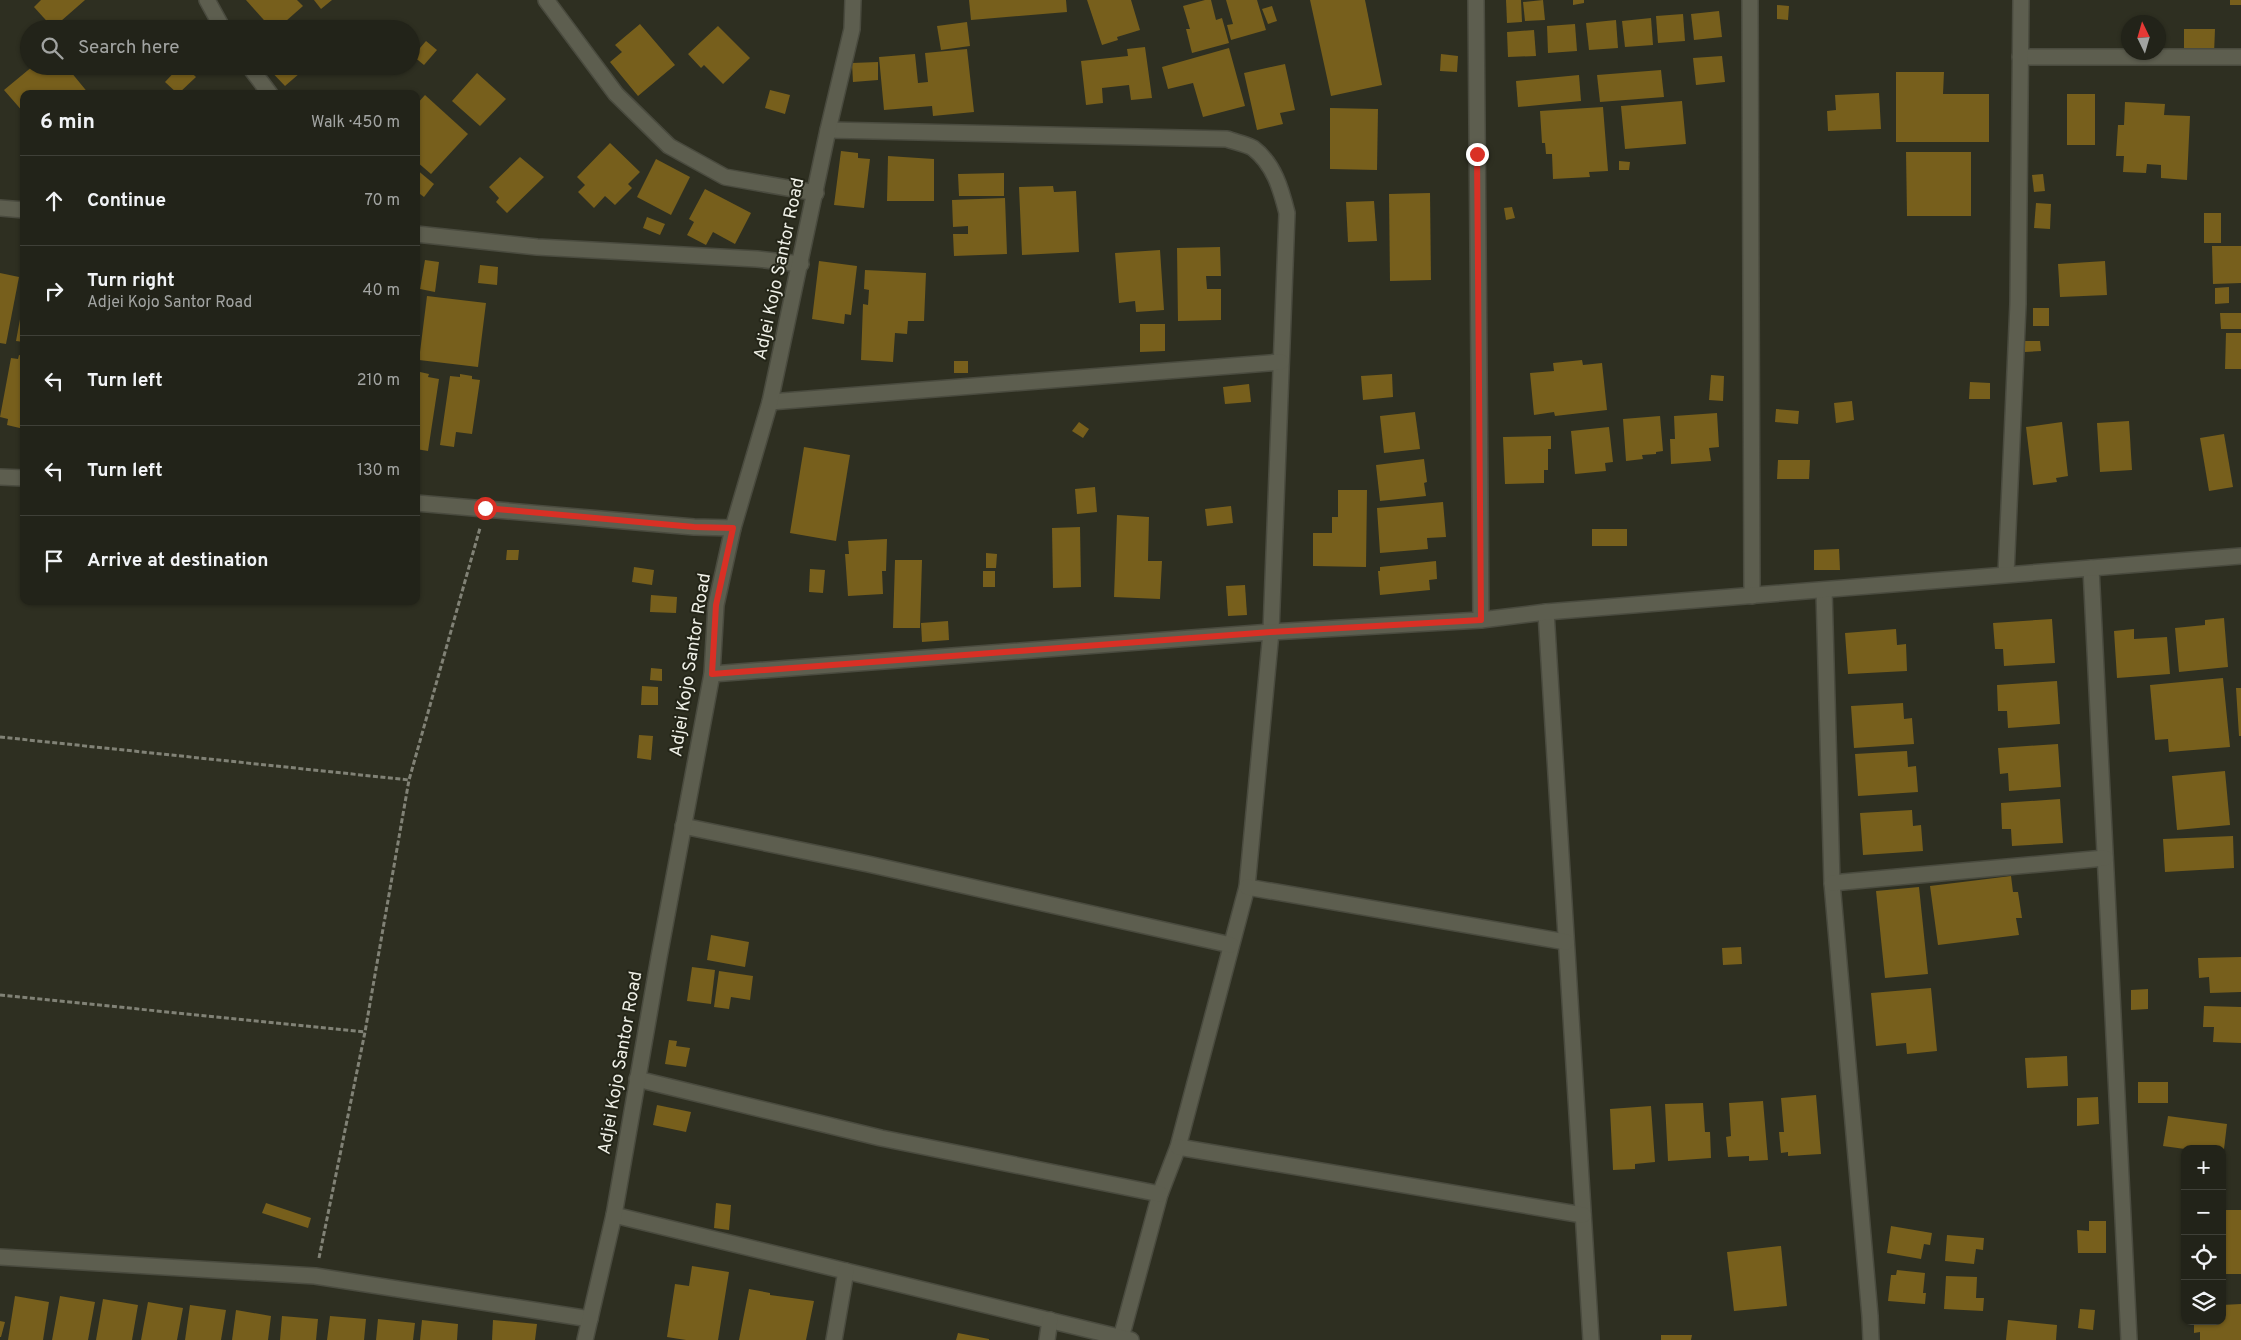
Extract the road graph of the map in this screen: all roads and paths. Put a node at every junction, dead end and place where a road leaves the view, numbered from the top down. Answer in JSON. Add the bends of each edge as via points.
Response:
{"nodes":[{"id":1,"x":206,"y":0,"type":"edge"},
{"id":2,"x":546,"y":0,"type":"edge"},
{"id":3,"x":854,"y":0,"type":"edge"},
{"id":4,"x":1476,"y":0,"type":"edge"},
{"id":5,"x":1750,"y":0,"type":"edge"},
{"id":6,"x":2021,"y":0,"type":"edge"},
{"id":7,"x":218,"y":20,"type":"edge"},
{"id":8,"x":2241,"y":57,"type":"edge"},
{"id":9,"x":2020,"y":58,"type":"junction"},
{"id":10,"x":256,"y":75,"type":"edge"},
{"id":11,"x":267,"y":90,"type":"edge"},
{"id":12,"x":828,"y":130,"type":"junction"},
{"id":13,"x":816,"y":193,"type":"junction"},
{"id":14,"x":0,"y":208,"type":"edge"},
{"id":15,"x":20,"y":210,"type":"edge"},
{"id":16,"x":420,"y":234,"type":"edge"},
{"id":17,"x":801,"y":264,"type":"junction"},
{"id":18,"x":1281,"y":362,"type":"junction"},
{"id":19,"x":770,"y":402,"type":"junction"},
{"id":20,"x":0,"y":477,"type":"edge"},
{"id":21,"x":20,"y":478,"type":"edge"},
{"id":22,"x":420,"y":503,"type":"edge"},
{"id":23,"x":485,"y":508,"type":"junction"},
{"id":24,"x":733,"y":528,"type":"junction"},
{"id":25,"x":2241,"y":556,"type":"edge"},
{"id":26,"x":2091,"y":568,"type":"junction"},
{"id":27,"x":2006,"y":574,"type":"junction"},
{"id":28,"x":1824,"y":590,"type":"junction"},
{"id":29,"x":1752,"y":596,"type":"junction"},
{"id":30,"x":1546,"y":612,"type":"junction"},
{"id":31,"x":1481,"y":620,"type":"junction"},
{"id":32,"x":1271,"y":632,"type":"junction"},
{"id":33,"x":712,"y":674,"type":"junction"},
{"id":34,"x":0,"y":737,"type":"edge"},
{"id":35,"x":409,"y":780,"type":"junction"},
{"id":36,"x":683,"y":826,"type":"junction"},
{"id":37,"x":2105,"y":858,"type":"junction"},
{"id":38,"x":1832,"y":883,"type":"junction"},
{"id":39,"x":1247,"y":887,"type":"junction"},
{"id":40,"x":1566,"y":942,"type":"junction"},
{"id":41,"x":1231,"y":945,"type":"junction"},
{"id":42,"x":0,"y":995,"type":"edge"},
{"id":43,"x":365,"y":1032,"type":"junction"},
{"id":44,"x":637,"y":1079,"type":"junction"},
{"id":45,"x":1178,"y":1148,"type":"junction"},
{"id":46,"x":1160,"y":1194,"type":"junction"},
{"id":47,"x":614,"y":1214,"type":"junction"},
{"id":48,"x":1583,"y":1215,"type":"junction"},
{"id":49,"x":0,"y":1257,"type":"edge"},
{"id":50,"x":846,"y":1271,"type":"junction"},
{"id":51,"x":315,"y":1276,"type":"junction"},
{"id":52,"x":590,"y":1319,"type":"junction"},
{"id":53,"x":1050,"y":1320,"type":"junction"},
{"id":54,"x":1126,"y":1339,"type":"edge"},
{"id":55,"x":585,"y":1340,"type":"edge"},
{"id":56,"x":834,"y":1340,"type":"edge"},
{"id":57,"x":1046,"y":1340,"type":"edge"},
{"id":58,"x":1590,"y":1340,"type":"edge"},
{"id":59,"x":1870,"y":1340,"type":"edge"},
{"id":60,"x":2129,"y":1340,"type":"edge"}],
"edges":[{"from":1,"to":7,"type":"street"},
{"from":2,"to":13,"type":"street","via":[[616,94],[669,146],[725,176]]},
{"from":3,"to":12,"type":"street","name":"Adjei Kojo Santor Road","via":[[852,29]]},
{"from":4,"to":31,"type":"street"},
{"from":5,"to":29,"type":"street"},
{"from":6,"to":9,"type":"street"},
{"from":8,"to":9,"type":"street"},
{"from":9,"to":27,"type":"street","via":[[2018,304]]},
{"from":10,"to":11,"type":"street"},
{"from":12,"to":13,"type":"street","name":"Adjei Kojo Santor Road"},
{"from":12,"to":18,"type":"street","via":[[1227,139],[1252,148],[1270,167],[1280,185],[1287,213]]},
{"from":13,"to":17,"type":"street","name":"Adjei Kojo Santor Road"},
{"from":14,"to":15,"type":"street"},
{"from":16,"to":17,"type":"street","via":[[537,247]]},
{"from":17,"to":19,"type":"street","name":"Adjei Kojo Santor Road"},
{"from":18,"to":19,"type":"street"},
{"from":18,"to":32,"type":"street"},
{"from":19,"to":24,"type":"street","name":"Adjei Kojo Santor Road"},
{"from":20,"to":21,"type":"street"},
{"from":22,"to":23,"type":"street"},
{"from":23,"to":24,"type":"street"},
{"from":23,"to":35,"type":"path"},
{"from":24,"to":33,"type":"street","name":"Adjei Kojo Santor Road","via":[[716,605]]},
{"from":25,"to":26,"type":"street"},
{"from":26,"to":27,"type":"street"},
{"from":26,"to":37,"type":"street"},
{"from":27,"to":28,"type":"street"},
{"from":28,"to":29,"type":"street"},
{"from":28,"to":38,"type":"street"},
{"from":29,"to":30,"type":"street"},
{"from":30,"to":31,"type":"street"},
{"from":30,"to":40,"type":"street"},
{"from":31,"to":32,"type":"street"},
{"from":32,"to":33,"type":"street"},
{"from":32,"to":39,"type":"street"},
{"from":33,"to":36,"type":"street","name":"Adjei Kojo Santor Road"},
{"from":34,"to":35,"type":"path"},
{"from":35,"to":43,"type":"path"},
{"from":36,"to":41,"type":"street"},
{"from":36,"to":44,"type":"street","name":"Adjei Kojo Santor Road"},
{"from":37,"to":38,"type":"street"},
{"from":37,"to":60,"type":"street"},
{"from":38,"to":59,"type":"street","via":[[1870,1306]]},
{"from":39,"to":40,"type":"street"},
{"from":39,"to":41,"type":"street"},
{"from":40,"to":48,"type":"street"},
{"from":41,"to":45,"type":"street"},
{"from":42,"to":43,"type":"path"},
{"from":43,"to":51,"type":"path"},
{"from":44,"to":46,"type":"street","via":[[881,1138]]},
{"from":44,"to":47,"type":"street","name":"Adjei Kojo Santor Road"},
{"from":45,"to":46,"type":"street"},
{"from":45,"to":48,"type":"street"},
{"from":46,"to":54,"type":"street"},
{"from":47,"to":50,"type":"street"},
{"from":47,"to":52,"type":"street","name":"Adjei Kojo Santor Road"},
{"from":48,"to":58,"type":"street"},
{"from":49,"to":51,"type":"street"},
{"from":50,"to":53,"type":"street"},
{"from":50,"to":56,"type":"street"},
{"from":51,"to":52,"type":"street"},
{"from":52,"to":55,"type":"street","name":"Adjei Kojo Santor Road"},
{"from":53,"to":54,"type":"street"},
{"from":53,"to":57,"type":"street"}]}
